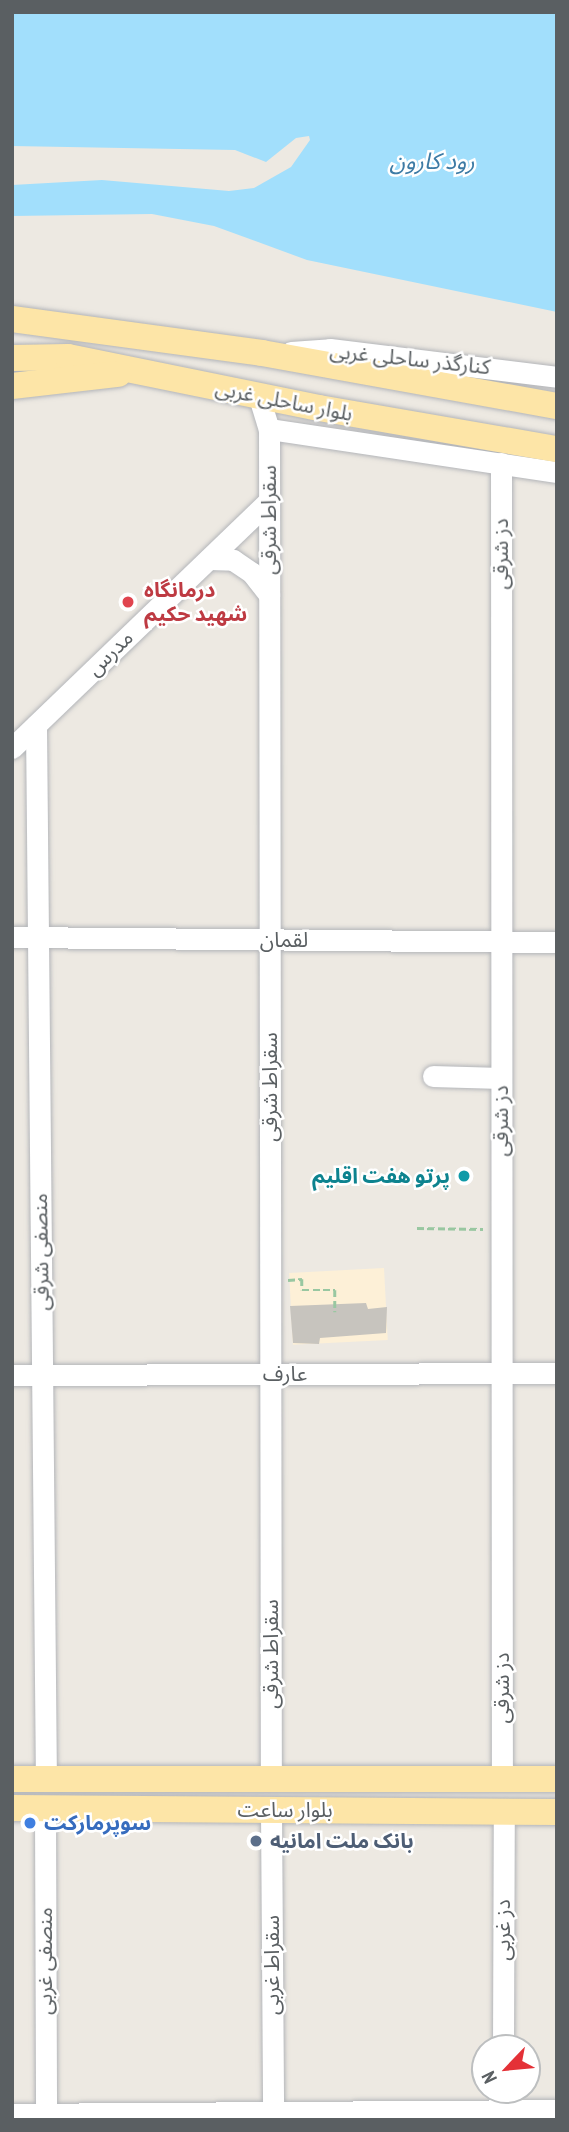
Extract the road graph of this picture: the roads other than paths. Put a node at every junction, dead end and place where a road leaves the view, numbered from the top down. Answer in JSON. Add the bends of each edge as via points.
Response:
{"nodes":[{"id":1,"x":12,"y":319,"type":"edge"},
{"id":2,"x":262,"y":353,"type":"junction"},
{"id":3,"x":15,"y":357,"type":"edge"},
{"id":4,"x":136,"y":371,"type":"junction"},
{"id":5,"x":557,"y":377,"type":"edge"},
{"id":6,"x":12,"y":386,"type":"edge"},
{"id":7,"x":259,"y":397,"type":"junction"},
{"id":8,"x":557,"y":405,"type":"edge"},
{"id":9,"x":269,"y":429,"type":"junction"},
{"id":10,"x":557,"y":449,"type":"edge"},
{"id":11,"x":501,"y":463,"type":"junction"},
{"id":12,"x":557,"y":472,"type":"edge"},
{"id":13,"x":269,"y":500,"type":"junction"},
{"id":14,"x":209,"y":559,"type":"junction"},
{"id":15,"x":269,"y":596,"type":"junction"},
{"id":16,"x":36,"y":725,"type":"junction"},
{"id":17,"x":12,"y":748,"type":"edge"},
{"id":18,"x":12,"y":937,"type":"edge"},
{"id":19,"x":38,"y":938,"type":"junction"},
{"id":20,"x":270,"y":940,"type":"junction"},
{"id":21,"x":500,"y":941,"type":"junction"},
{"id":22,"x":557,"y":942,"type":"edge"},
{"id":23,"x":433,"y":1076,"type":"dead end"},
{"id":24,"x":500,"y":1078,"type":"junction"},
{"id":25,"x":501,"y":1373,"type":"junction"},
{"id":26,"x":557,"y":1373,"type":"edge"},
{"id":27,"x":271,"y":1374,"type":"junction"},
{"id":28,"x":12,"y":1375,"type":"edge"},
{"id":29,"x":43,"y":1375,"type":"junction"},
{"id":30,"x":12,"y":1779,"type":"edge"},
{"id":31,"x":46,"y":1779,"type":"junction"},
{"id":32,"x":271,"y":1779,"type":"junction"},
{"id":33,"x":502,"y":1779,"type":"junction"},
{"id":34,"x":557,"y":1780,"type":"edge"},
{"id":35,"x":12,"y":1808,"type":"edge"},
{"id":36,"x":45,"y":1809,"type":"junction"},
{"id":37,"x":271,"y":1810,"type":"junction"},
{"id":38,"x":504,"y":1811,"type":"junction"},
{"id":39,"x":557,"y":1812,"type":"edge"},
{"id":40,"x":503,"y":2034,"type":"edge"},
{"id":41,"x":503,"y":2107,"type":"edge"},
{"id":42,"x":557,"y":2110,"type":"edge"},
{"id":43,"x":12,"y":2115,"type":"edge"},
{"id":44,"x":56,"y":2116,"type":"edge"},
{"id":45,"x":272,"y":2116,"type":"edge"}],
"edges":[{"from":1,"to":2,"type":"main road","name":"بلوار ساحلی غربی"},
{"from":2,"to":5,"type":"street","name":"کنارگذر ساحلی غربی","via":[[330,349]]},
{"from":2,"to":8,"type":"main road","name":"بلوار ساحلی غربی"},
{"from":3,"to":4,"type":"main road","name":"بلوار ساحلی غربی","via":[[68,357]]},
{"from":4,"to":6,"type":"main road"},
{"from":4,"to":7,"type":"main road","name":"بلوار ساحلی غربی"},
{"from":7,"to":9,"type":"street","name":"سقراط شرقی"},
{"from":7,"to":10,"type":"main road","name":"بلوار ساحلی غربی"},
{"from":9,"to":11,"type":"street"},
{"from":9,"to":13,"type":"street","name":"سقراط شرقی"},
{"from":11,"to":12,"type":"street"},
{"from":11,"to":21,"type":"street","name":"دز شرقی"},
{"from":13,"to":14,"type":"street","name":"مدرس"},
{"from":13,"to":15,"type":"street","name":"سقراط شرقی"},
{"from":14,"to":15,"type":"street","via":[[233,560],[252,573]]},
{"from":14,"to":16,"type":"street","name":"مدرس"},
{"from":15,"to":20,"type":"street","name":"سقراط شرقی"},
{"from":16,"to":17,"type":"street","name":"مدرس"},
{"from":16,"to":19,"type":"street","name":"منصفی شرقی"},
{"from":18,"to":19,"type":"street","name":"لقمان"},
{"from":19,"to":20,"type":"street","name":"لقمان"},
{"from":19,"to":29,"type":"street","name":"منصفی شرقی"},
{"from":20,"to":21,"type":"street","name":"لقمان"},
{"from":20,"to":27,"type":"street","name":"سقراط شرقی","via":[[277,1291]]},
{"from":21,"to":22,"type":"street","name":"لقمان"},
{"from":21,"to":24,"type":"street","name":"دز شرقی"},
{"from":23,"to":24,"type":"street"},
{"from":24,"to":25,"type":"street","name":"دز شرقی"},
{"from":25,"to":26,"type":"street","name":"عارف"},
{"from":25,"to":27,"type":"street","name":"عارف"},
{"from":25,"to":33,"type":"street","name":"دز شرقی"},
{"from":27,"to":29,"type":"street","name":"عارف"},
{"from":27,"to":32,"type":"street","name":"سقراط شرقی"},
{"from":28,"to":29,"type":"street","name":"عارف"},
{"from":29,"to":31,"type":"street","name":"منصفی شرقی"},
{"from":30,"to":31,"type":"main road","name":"بلوار ساعت"},
{"from":31,"to":32,"type":"main road","name":"بلوار ساعت"},
{"from":32,"to":33,"type":"main road","name":"بلوار ساعت"},
{"from":33,"to":34,"type":"main road","name":"بلوار ساعت"},
{"from":35,"to":36,"type":"main road","name":"بلوار ساعت"},
{"from":36,"to":37,"type":"main road","name":"بلوار ساعت"},
{"from":36,"to":44,"type":"street","name":"منصفی غربی"},
{"from":37,"to":38,"type":"main road","name":"بلوار ساعت"},
{"from":37,"to":45,"type":"street","name":"سقراط غربی"},
{"from":38,"to":39,"type":"main road","name":"بلوار ساعت"},
{"from":38,"to":40,"type":"street","name":"دز غربی"},
{"from":41,"to":42,"type":"street"},
{"from":41,"to":45,"type":"street"},
{"from":43,"to":44,"type":"street"},
{"from":44,"to":45,"type":"street"}]}
